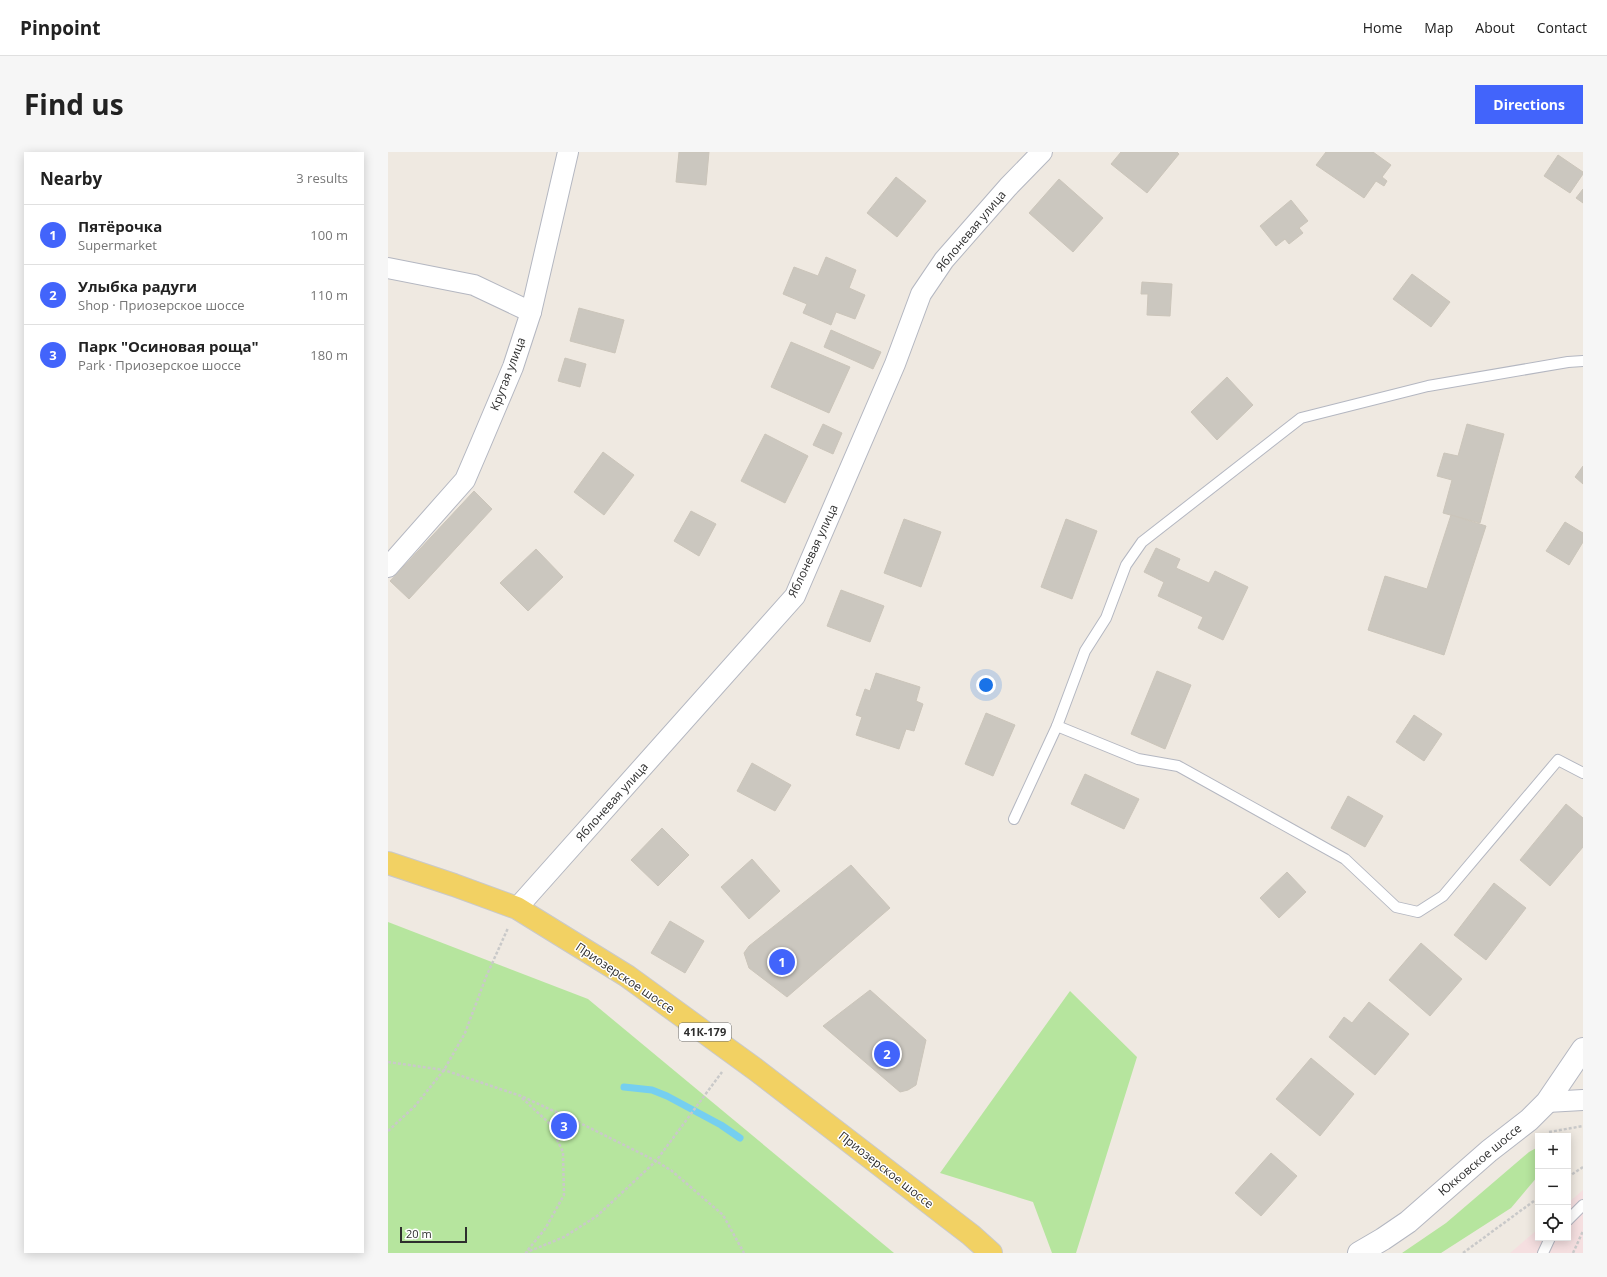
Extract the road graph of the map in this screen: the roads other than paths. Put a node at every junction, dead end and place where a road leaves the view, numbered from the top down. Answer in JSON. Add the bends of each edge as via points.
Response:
{"nodes":[{"id":1,"x":568,"y":152,"type":"edge"},
{"id":2,"x":1042,"y":152,"type":"edge"},
{"id":3,"x":388,"y":268,"type":"edge"},
{"id":4,"x":531,"y":312,"type":"junction"},
{"id":5,"x":1583,"y":361,"type":"edge"},
{"id":6,"x":388,"y":566,"type":"edge"},
{"id":7,"x":1057,"y":726,"type":"junction"},
{"id":8,"x":1583,"y":773,"type":"edge"},
{"id":9,"x":1014,"y":819,"type":"dead end"},
{"id":10,"x":388,"y":863,"type":"edge"},
{"id":11,"x":517,"y":908,"type":"junction"},
{"id":12,"x":1583,"y":1049,"type":"edge"},
{"id":13,"x":1583,"y":1100,"type":"edge"},
{"id":14,"x":1547,"y":1102,"type":"junction"},
{"id":15,"x":1583,"y":1205,"type":"edge"},
{"id":16,"x":1571,"y":1217,"type":"edge"},
{"id":17,"x":1549,"y":1241,"type":"edge"},
{"id":18,"x":991,"y":1253,"type":"edge"},
{"id":19,"x":1359,"y":1253,"type":"edge"},
{"id":20,"x":1543,"y":1253,"type":"edge"}],
"edges":[{"from":1,"to":4,"type":"street","name":"Крутая улица"},
{"from":2,"to":11,"type":"street","name":"Яблоневая улица","via":[[944,260],[921,294],[895,364],[795,596]]},
{"from":3,"to":4,"type":"street","via":[[474,285]]},
{"from":4,"to":6,"type":"street","name":"Крутая улица","via":[[512,367],[465,480]]},
{"from":5,"to":7,"type":"lane","via":[[1428,386],[1301,418],[1142,542],[1126,565],[1106,618],[1085,651]]},
{"from":7,"to":8,"type":"lane","via":[[1138,759],[1178,766],[1345,859],[1396,907],[1418,912],[1443,896],[1558,760]]},
{"from":7,"to":9,"type":"lane"},
{"from":10,"to":11,"type":"main road","name":"Приозерское шоссе","number":"41К-179"},
{"from":11,"to":18,"type":"main road","name":"Приозерское шоссе","number":"41К-179","via":[[627,976],[736,1054]]},
{"from":12,"to":14,"type":"main road","name":"Юкковское шоссе"},
{"from":13,"to":14,"type":"street"},
{"from":14,"to":19,"type":"main road","name":"Юкковское шоссе","via":[[1408,1222]]},
{"from":15,"to":16,"type":"lane"},
{"from":17,"to":20,"type":"lane"}]}
